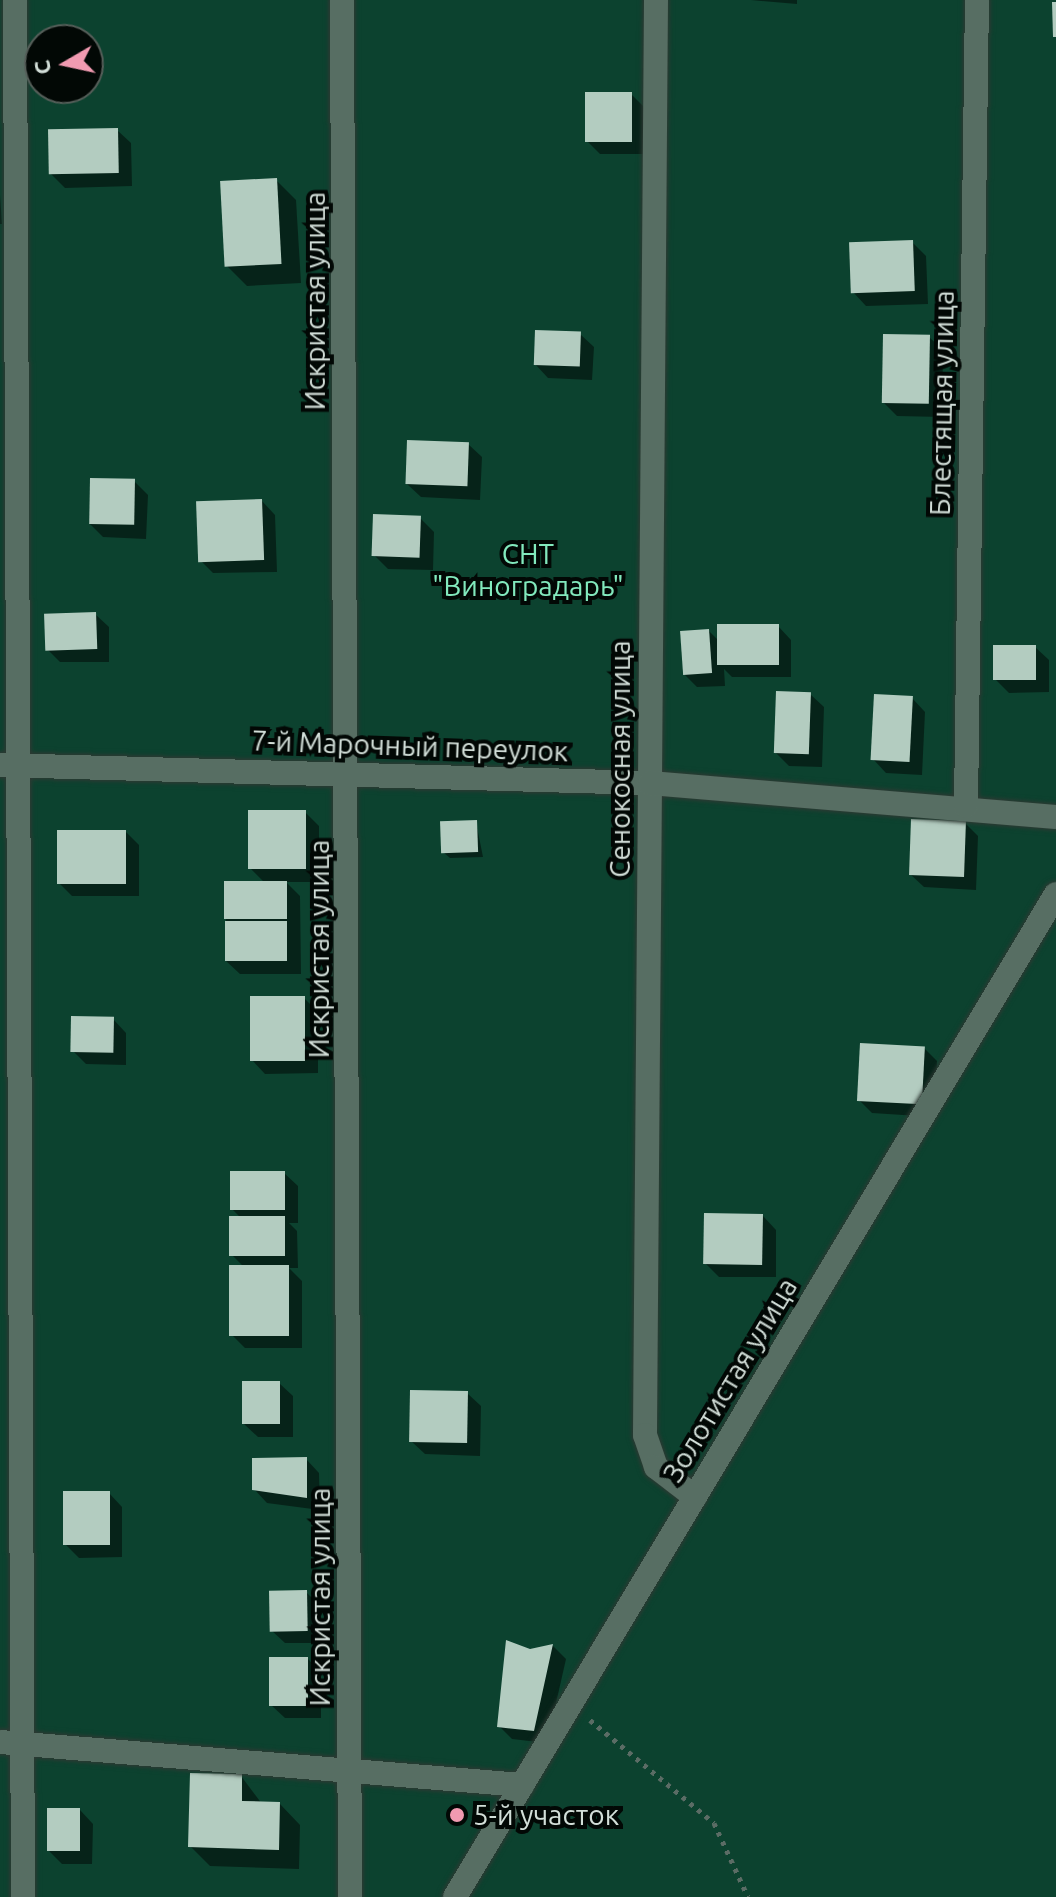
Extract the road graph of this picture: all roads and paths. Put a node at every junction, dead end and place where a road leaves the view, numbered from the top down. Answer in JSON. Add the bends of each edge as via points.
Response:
{"nodes":[{"id":1,"x":15,"y":0,"type":"edge"},
{"id":2,"x":342,"y":0,"type":"edge"},
{"id":3,"x":656,"y":0,"type":"edge"},
{"id":4,"x":977,"y":0,"type":"edge"},
{"id":5,"x":11,"y":766,"type":"edge"},
{"id":6,"x":348,"y":773,"type":"junction"},
{"id":7,"x":650,"y":783,"type":"junction"},
{"id":8,"x":966,"y":806,"type":"junction"},
{"id":9,"x":1056,"y":817,"type":"edge"},
{"id":10,"x":1056,"y":894,"type":"edge"},
{"id":11,"x":695,"y":1497,"type":"junction"},
{"id":12,"x":571,"y":1704,"type":"junction"},
{"id":13,"x":11,"y":1743,"type":"edge"},
{"id":14,"x":350,"y":1767,"type":"junction"},
{"id":15,"x":522,"y":1785,"type":"junction"},
{"id":16,"x":23,"y":1897,"type":"edge"},
{"id":17,"x":350,"y":1897,"type":"edge"},
{"id":18,"x":455,"y":1897,"type":"edge"},
{"id":19,"x":748,"y":1897,"type":"edge"}],
"edges":[{"from":1,"to":5,"type":"street"},
{"from":2,"to":6,"type":"street","name":"Искристая улица"},
{"from":3,"to":7,"type":"street","name":"Сенокосная улица"},
{"from":4,"to":8,"type":"street","name":"Блестящая улица"},
{"from":5,"to":6,"type":"street","name":"7-й Марочный переулок"},
{"from":5,"to":13,"type":"street"},
{"from":6,"to":7,"type":"street","name":"7-й Марочный переулок"},
{"from":6,"to":14,"type":"street","name":"Искристая улица"},
{"from":7,"to":8,"type":"street","name":"7-й Марочный переулок"},
{"from":7,"to":11,"type":"street","name":"Сенокосная улица","via":[[645,1435],[656,1467]]},
{"from":8,"to":9,"type":"street","name":"7-й Марочный переулок"},
{"from":10,"to":11,"type":"street","name":"Золотистая улица"},
{"from":11,"to":12,"type":"street","name":"Золотистая улица"},
{"from":12,"to":15,"type":"street","name":"Золотистая улица"},
{"from":12,"to":19,"type":"path","via":[[714,1823]]},
{"from":13,"to":14,"type":"street"},
{"from":13,"to":16,"type":"street"},
{"from":14,"to":15,"type":"street"},
{"from":14,"to":17,"type":"street","name":"Искристая улица"},
{"from":15,"to":18,"type":"street","name":"Золотистая улица"}]}
